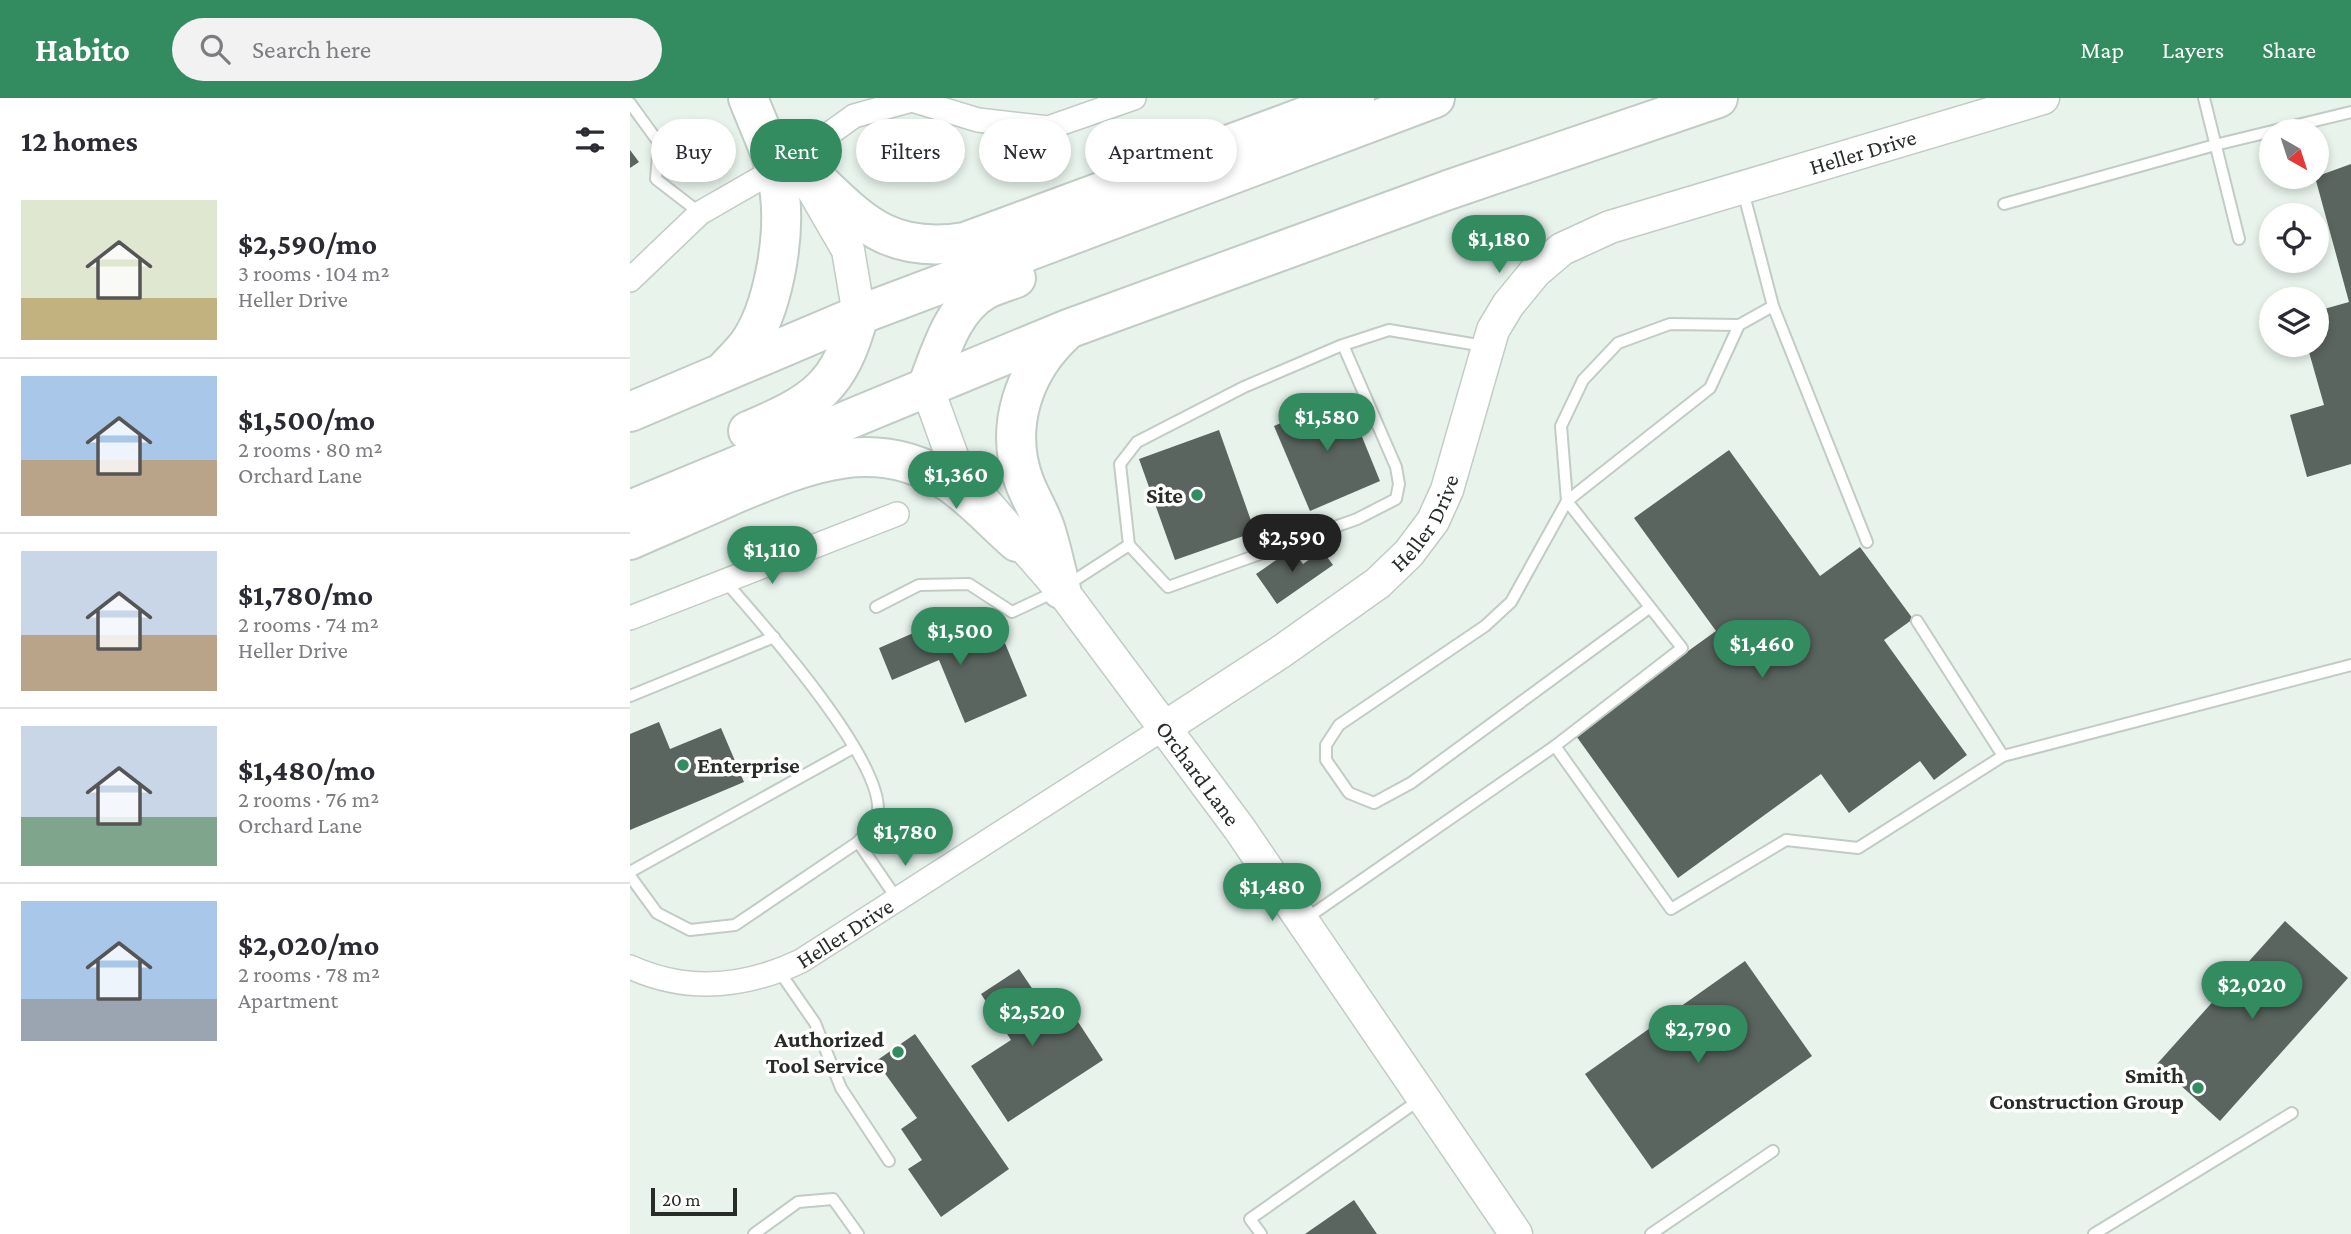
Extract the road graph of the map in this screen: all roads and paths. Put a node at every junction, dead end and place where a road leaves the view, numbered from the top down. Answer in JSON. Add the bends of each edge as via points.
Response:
{"nodes":[{"id":1,"x":750,"y":98,"type":"edge"},
{"id":2,"x":1134,"y":98,"type":"edge"},
{"id":3,"x":1355,"y":98,"type":"edge"},
{"id":4,"x":1435,"y":98,"type":"edge"},
{"id":5,"x":1451,"y":98,"type":"edge"},
{"id":6,"x":1651,"y":98,"type":"edge"},
{"id":7,"x":1718,"y":98,"type":"edge"},
{"id":8,"x":2043,"y":98,"type":"edge"},
{"id":9,"x":2204,"y":98,"type":"edge"},
{"id":10,"x":915,"y":99,"type":"edge"},
{"id":11,"x":630,"y":103,"type":"edge"},
{"id":12,"x":2351,"y":112,"type":"edge"},
{"id":13,"x":761,"y":119,"type":"edge"},
{"id":14,"x":842,"y":124,"type":"edge"},
{"id":15,"x":2215,"y":145,"type":"junction"},
{"id":16,"x":754,"y":182,"type":"edge"},
{"id":17,"x":782,"y":182,"type":"edge"},
{"id":18,"x":798,"y":182,"type":"edge"},
{"id":19,"x":809,"y":182,"type":"edge"},
{"id":20,"x":1742,"y":186,"type":"junction"},
{"id":21,"x":2004,"y":204,"type":"dead end"},
{"id":22,"x":700,"y":213,"type":"junction"},
{"id":23,"x":2239,"y":239,"type":"dead end"},
{"id":24,"x":630,"y":281,"type":"edge"},
{"id":25,"x":1773,"y":306,"type":"junction"},
{"id":26,"x":859,"y":315,"type":"junction"},
{"id":27,"x":1739,"y":325,"type":"junction"},
{"id":28,"x":1068,"y":329,"type":"junction"},
{"id":29,"x":1343,"y":345,"type":"junction"},
{"id":30,"x":1488,"y":347,"type":"junction"},
{"id":31,"x":722,"y":373,"type":"junction"},
{"id":32,"x":927,"y":387,"type":"junction"},
{"id":33,"x":630,"y":412,"type":"edge"},
{"id":34,"x":630,"y":481,"type":"edge"},
{"id":35,"x":1567,"y":501,"type":"junction"},
{"id":36,"x":630,"y":510,"type":"edge"},
{"id":37,"x":897,"y":514,"type":"dead end"},
{"id":38,"x":630,"y":540,"type":"edge"},
{"id":39,"x":1017,"y":542,"type":"junction"},
{"id":40,"x":1867,"y":542,"type":"dead end"},
{"id":41,"x":1129,"y":545,"type":"junction"},
{"id":42,"x":725,"y":581,"type":"junction"},
{"id":43,"x":1061,"y":589,"type":"junction"},
{"id":44,"x":876,"y":607,"type":"dead end"},
{"id":45,"x":1649,"y":608,"type":"junction"},
{"id":46,"x":630,"y":618,"type":"edge"},
{"id":47,"x":1917,"y":621,"type":"dead end"},
{"id":48,"x":774,"y":637,"type":"junction"},
{"id":49,"x":2351,"y":664,"type":"edge"},
{"id":50,"x":630,"y":696,"type":"edge"},
{"id":51,"x":1164,"y":728,"type":"junction"},
{"id":52,"x":1555,"y":746,"type":"junction"},
{"id":53,"x":853,"y":748,"type":"junction"},
{"id":54,"x":2004,"y":756,"type":"junction"},
{"id":55,"x":858,"y":842,"type":"junction"},
{"id":56,"x":630,"y":874,"type":"edge"},
{"id":57,"x":897,"y":899,"type":"junction"},
{"id":58,"x":1302,"y":921,"type":"junction"},
{"id":59,"x":630,"y":967,"type":"edge"},
{"id":60,"x":779,"y":971,"type":"junction"},
{"id":61,"x":1422,"y":1098,"type":"junction"},
{"id":62,"x":2292,"y":1113,"type":"dead end"},
{"id":63,"x":1773,"y":1152,"type":"dead end"},
{"id":64,"x":888,"y":1161,"type":"dead end"},
{"id":65,"x":754,"y":1234,"type":"edge"},
{"id":66,"x":858,"y":1234,"type":"edge"},
{"id":67,"x":1261,"y":1234,"type":"edge"},
{"id":68,"x":1516,"y":1234,"type":"edge"},
{"id":69,"x":1651,"y":1234,"type":"edge"},
{"id":70,"x":2094,"y":1234,"type":"edge"}],
"edges":[{"from":1,"to":13,"type":"highway"},
{"from":2,"to":10,"type":"street","via":[[1048,128],[978,120]]},
{"from":3,"to":19,"type":"highway","via":[[965,242],[946,245],[906,242],[868,226]]},
{"from":4,"to":26,"type":"highway"},
{"from":5,"to":32,"type":"highway","via":[[1395,136],[985,290],[956,319]]},
{"from":6,"to":28,"type":"highway","via":[[1146,274]]},
{"from":7,"to":28,"type":"highway","via":[[1448,190]]},
{"from":8,"to":20,"type":"street","name":"Heller Drive"},
{"from":9,"to":15,"type":"lane"},
{"from":10,"to":14,"type":"street","via":[[854,116]]},
{"from":11,"to":22,"type":"lane","via":[[659,143],[656,180]]},
{"from":12,"to":15,"type":"lane"},
{"from":15,"to":21,"type":"lane"},
{"from":15,"to":23,"type":"lane"},
{"from":16,"to":22,"type":"street"},
{"from":17,"to":31,"type":"highway","via":[[764,316],[747,345]]},
{"from":18,"to":26,"type":"street","via":[[848,250]]},
{"from":20,"to":25,"type":"lane"},
{"from":20,"to":30,"type":"street","name":"Heller Drive","via":[[1610,227],[1562,249],[1508,305]]},
{"from":22,"to":24,"type":"street"},
{"from":25,"to":27,"type":"lane"},
{"from":25,"to":40,"type":"lane"},
{"from":26,"to":31,"type":"highway"},
{"from":26,"to":34,"type":"highway","via":[[848,354],[834,379],[795,411]]},
{"from":27,"to":35,"type":"lane","via":[[1710,388]]},
{"from":27,"to":35,"type":"lane","via":[[1670,324],[1618,343],[1583,380],[1561,426]]},
{"from":28,"to":32,"type":"highway"},
{"from":28,"to":43,"type":"highway","via":[[1033,367],[1019,409],[1016,445],[1023,480],[1046,529]]},
{"from":29,"to":30,"type":"lane","via":[[1389,330]]},
{"from":29,"to":41,"type":"lane","via":[[1244,387],[1137,442],[1120,464]]},
{"from":29,"to":41,"type":"lane","via":[[1381,428],[1399,484],[1396,499],[1357,519],[1168,587]]},
{"from":30,"to":51,"type":"street","name":"Heller Drive","via":[[1447,490],[1433,521],[1409,553],[1367,591]]},
{"from":31,"to":33,"type":"highway"},
{"from":32,"to":36,"type":"highway"},
{"from":32,"to":39,"type":"street","name":"Orchard Lane","via":[[957,470]]},
{"from":35,"to":45,"type":"lane"},
{"from":35,"to":45,"type":"lane","via":[[1510,602],[1485,626],[1339,725],[1326,746],[1326,760],[1349,793],[1374,803],[1411,783]]},
{"from":37,"to":42,"type":"street"},
{"from":38,"to":39,"type":"highway","via":[[798,467],[867,456],[900,460],[949,482]]},
{"from":39,"to":43,"type":"street","name":"Orchard Lane"},
{"from":41,"to":43,"type":"lane"},
{"from":42,"to":46,"type":"street"},
{"from":42,"to":48,"type":"lane"},
{"from":43,"to":44,"type":"lane","via":[[1012,612],[969,584],[919,585]]},
{"from":43,"to":51,"type":"street","name":"Orchard Lane"},
{"from":45,"to":52,"type":"lane","via":[[1682,648]]},
{"from":47,"to":54,"type":"lane"},
{"from":48,"to":50,"type":"lane"},
{"from":48,"to":53,"type":"lane","via":[[831,709]]},
{"from":49,"to":54,"type":"lane"},
{"from":51,"to":57,"type":"street","name":"Heller Drive"},
{"from":51,"to":58,"type":"street","name":"Orchard Lane"},
{"from":52,"to":54,"type":"lane","via":[[1671,909],[1786,840],[1858,848]]},
{"from":52,"to":58,"type":"lane"},
{"from":53,"to":55,"type":"lane","via":[[878,793],[877,818]]},
{"from":53,"to":56,"type":"lane"},
{"from":55,"to":56,"type":"lane","via":[[735,925],[690,930],[657,914]]},
{"from":55,"to":57,"type":"lane"},
{"from":57,"to":60,"type":"street","name":"Heller Drive"},
{"from":58,"to":61,"type":"street","name":"Orchard Lane"},
{"from":59,"to":60,"type":"street","name":"Heller Drive","via":[[676,982],[708,985],[732,984]]},
{"from":60,"to":64,"type":"lane","via":[[815,1023],[841,1088]]},
{"from":61,"to":67,"type":"lane","via":[[1250,1219]]},
{"from":61,"to":68,"type":"street","name":"Orchard Lane"},
{"from":62,"to":70,"type":"lane"},
{"from":63,"to":69,"type":"lane"},
{"from":65,"to":66,"type":"lane","via":[[798,1202],[833,1199]]}]}
